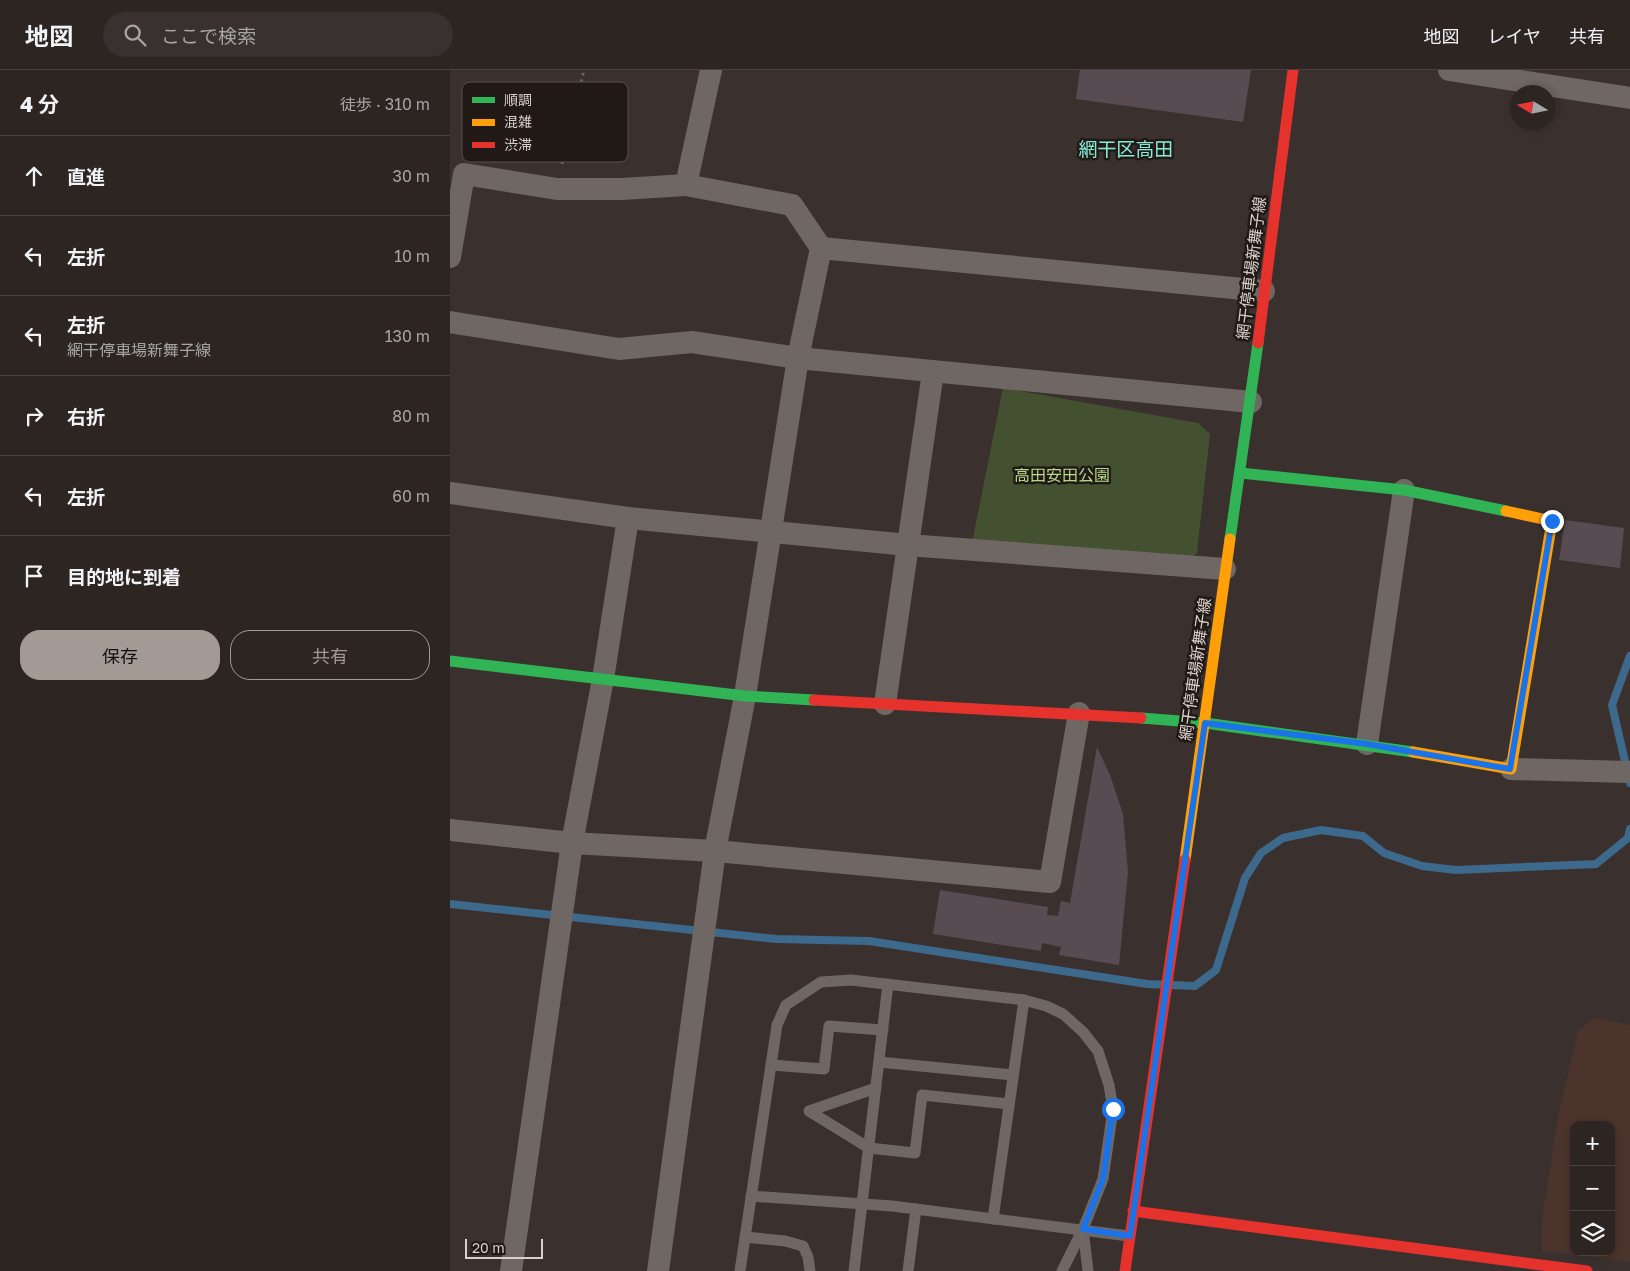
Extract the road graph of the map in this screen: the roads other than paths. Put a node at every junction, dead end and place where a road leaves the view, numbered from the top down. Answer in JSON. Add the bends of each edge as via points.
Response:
{"nodes":[{"id":1,"x":711,"y":70,"type":"edge"},
{"id":2,"x":1293,"y":70,"type":"edge"},
{"id":3,"x":1449,"y":70,"type":"edge"},
{"id":4,"x":1630,"y":98,"type":"edge"},
{"id":5,"x":457,"y":174,"type":"edge"},
{"id":6,"x":686,"y":185,"type":"junction"},
{"id":7,"x":820,"y":248,"type":"junction"},
{"id":8,"x":450,"y":257,"type":"edge"},
{"id":9,"x":1264,"y":291,"type":"junction"},
{"id":10,"x":450,"y":322,"type":"edge"},
{"id":11,"x":798,"y":358,"type":"junction"},
{"id":12,"x":933,"y":372,"type":"junction"},
{"id":13,"x":1251,"y":402,"type":"junction"},
{"id":14,"x":1240,"y":473,"type":"junction"},
{"id":15,"x":1404,"y":490,"type":"junction"},
{"id":16,"x":450,"y":492,"type":"edge"},
{"id":17,"x":628,"y":518,"type":"junction"},
{"id":18,"x":771,"y":531,"type":"junction"},
{"id":19,"x":908,"y":545,"type":"junction"},
{"id":20,"x":1225,"y":569,"type":"junction"},
{"id":21,"x":450,"y":661,"type":"edge"},
{"id":22,"x":603,"y":679,"type":"junction"},
{"id":23,"x":745,"y":696,"type":"junction"},
{"id":24,"x":884,"y":704,"type":"junction"},
{"id":25,"x":1079,"y":714,"type":"junction"},
{"id":26,"x":1205,"y":723,"type":"junction"},
{"id":27,"x":1367,"y":744,"type":"junction"},
{"id":28,"x":1510,"y":769,"type":"junction"},
{"id":29,"x":1630,"y":772,"type":"edge"},
{"id":30,"x":450,"y":830,"type":"edge"},
{"id":31,"x":572,"y":843,"type":"junction"},
{"id":32,"x":715,"y":850,"type":"junction"},
{"id":33,"x":888,"y":984,"type":"junction"},
{"id":34,"x":1024,"y":1000,"type":"junction"},
{"id":35,"x":883,"y":1030,"type":"junction"},
{"id":36,"x":879,"y":1062,"type":"junction"},
{"id":37,"x":771,"y":1065,"type":"junction"},
{"id":38,"x":1013,"y":1076,"type":"junction"},
{"id":39,"x":876,"y":1088,"type":"junction"},
{"id":40,"x":1009,"y":1104,"type":"junction"},
{"id":41,"x":869,"y":1148,"type":"junction"},
{"id":42,"x":751,"y":1196,"type":"junction"},
{"id":43,"x":862,"y":1204,"type":"junction"},
{"id":44,"x":916,"y":1209,"type":"junction"},
{"id":45,"x":1133,"y":1211,"type":"junction"},
{"id":46,"x":993,"y":1219,"type":"junction"},
{"id":47,"x":1083,"y":1229,"type":"junction"},
{"id":48,"x":1130,"y":1236,"type":"junction"},
{"id":49,"x":745,"y":1237,"type":"junction"},
{"id":50,"x":512,"y":1271,"type":"edge"},
{"id":51,"x":658,"y":1271,"type":"edge"},
{"id":52,"x":740,"y":1271,"type":"edge"},
{"id":53,"x":810,"y":1271,"type":"edge"},
{"id":54,"x":854,"y":1271,"type":"edge"},
{"id":55,"x":908,"y":1271,"type":"edge"},
{"id":56,"x":1062,"y":1271,"type":"edge"},
{"id":57,"x":1088,"y":1271,"type":"edge"},
{"id":58,"x":1125,"y":1271,"type":"edge"},
{"id":59,"x":1587,"y":1271,"type":"edge"}],
"edges":[{"from":1,"to":6,"type":"street"},
{"from":2,"to":9,"type":"street","name":"網干停車場新舞子線"},
{"from":3,"to":4,"type":"street"},
{"from":5,"to":6,"type":"street","via":[[557,189]]},
{"from":5,"to":8,"type":"street"},
{"from":6,"to":7,"type":"street","via":[[792,205]]},
{"from":7,"to":9,"type":"street"},
{"from":7,"to":11,"type":"street"},
{"from":9,"to":13,"type":"street","name":"網干停車場新舞子線"},
{"from":10,"to":11,"type":"street","via":[[619,348],[692,342]]},
{"from":11,"to":12,"type":"street"},
{"from":11,"to":18,"type":"street"},
{"from":12,"to":13,"type":"street"},
{"from":12,"to":19,"type":"street"},
{"from":13,"to":14,"type":"street","name":"網干停車場新舞子線"},
{"from":14,"to":15,"type":"street"},
{"from":14,"to":20,"type":"street","name":"網干停車場新舞子線"},
{"from":15,"to":27,"type":"street"},
{"from":15,"to":28,"type":"street","via":[[1552,521]]},
{"from":16,"to":17,"type":"street"},
{"from":17,"to":18,"type":"street"},
{"from":17,"to":22,"type":"street"},
{"from":18,"to":19,"type":"street"},
{"from":18,"to":23,"type":"street"},
{"from":19,"to":20,"type":"street"},
{"from":19,"to":24,"type":"street"},
{"from":20,"to":26,"type":"street","name":"網干停車場新舞子線"},
{"from":21,"to":22,"type":"street"},
{"from":22,"to":23,"type":"street"},
{"from":22,"to":31,"type":"street"},
{"from":23,"to":24,"type":"street"},
{"from":23,"to":32,"type":"street"},
{"from":24,"to":25,"type":"street"},
{"from":25,"to":26,"type":"street"},
{"from":25,"to":32,"type":"street","via":[[1050,882]]},
{"from":26,"to":27,"type":"street"},
{"from":26,"to":45,"type":"street","name":"網干停車場新舞子線"},
{"from":27,"to":28,"type":"street"},
{"from":28,"to":29,"type":"street"},
{"from":30,"to":31,"type":"street"},
{"from":31,"to":32,"type":"street"},
{"from":31,"to":50,"type":"street"},
{"from":32,"to":51,"type":"street"},
{"from":33,"to":34,"type":"lane"},
{"from":33,"to":35,"type":"lane"},
{"from":33,"to":37,"type":"lane","via":[[851,980],[821,982],[786,1004],[777,1025]]},
{"from":34,"to":38,"type":"lane"},
{"from":34,"to":47,"type":"lane","via":[[1063,1014],[1083,1032],[1098,1051],[1110,1085],[1113,1109],[1103,1179]]},
{"from":35,"to":36,"type":"lane"},
{"from":35,"to":37,"type":"lane","via":[[829,1026],[824,1069]]},
{"from":36,"to":38,"type":"lane"},
{"from":36,"to":39,"type":"lane"},
{"from":37,"to":42,"type":"lane"},
{"from":38,"to":40,"type":"lane"},
{"from":39,"to":41,"type":"lane"},
{"from":39,"to":41,"type":"lane","via":[[809,1110]]},
{"from":40,"to":41,"type":"lane","via":[[922,1095],[916,1153]]},
{"from":40,"to":46,"type":"lane"},
{"from":41,"to":43,"type":"lane"},
{"from":42,"to":43,"type":"lane"},
{"from":42,"to":49,"type":"lane"},
{"from":43,"to":44,"type":"lane"},
{"from":43,"to":54,"type":"lane"},
{"from":44,"to":46,"type":"lane"},
{"from":44,"to":55,"type":"lane"},
{"from":45,"to":48,"type":"street","name":"網干停車場新舞子線"},
{"from":45,"to":59,"type":"street"},
{"from":46,"to":47,"type":"lane"},
{"from":47,"to":48,"type":"lane"},
{"from":47,"to":56,"type":"lane"},
{"from":47,"to":57,"type":"lane"},
{"from":48,"to":58,"type":"street","name":"網干停車場新舞子線"},
{"from":49,"to":52,"type":"lane"},
{"from":49,"to":53,"type":"lane","via":[[803,1246]]}]}
